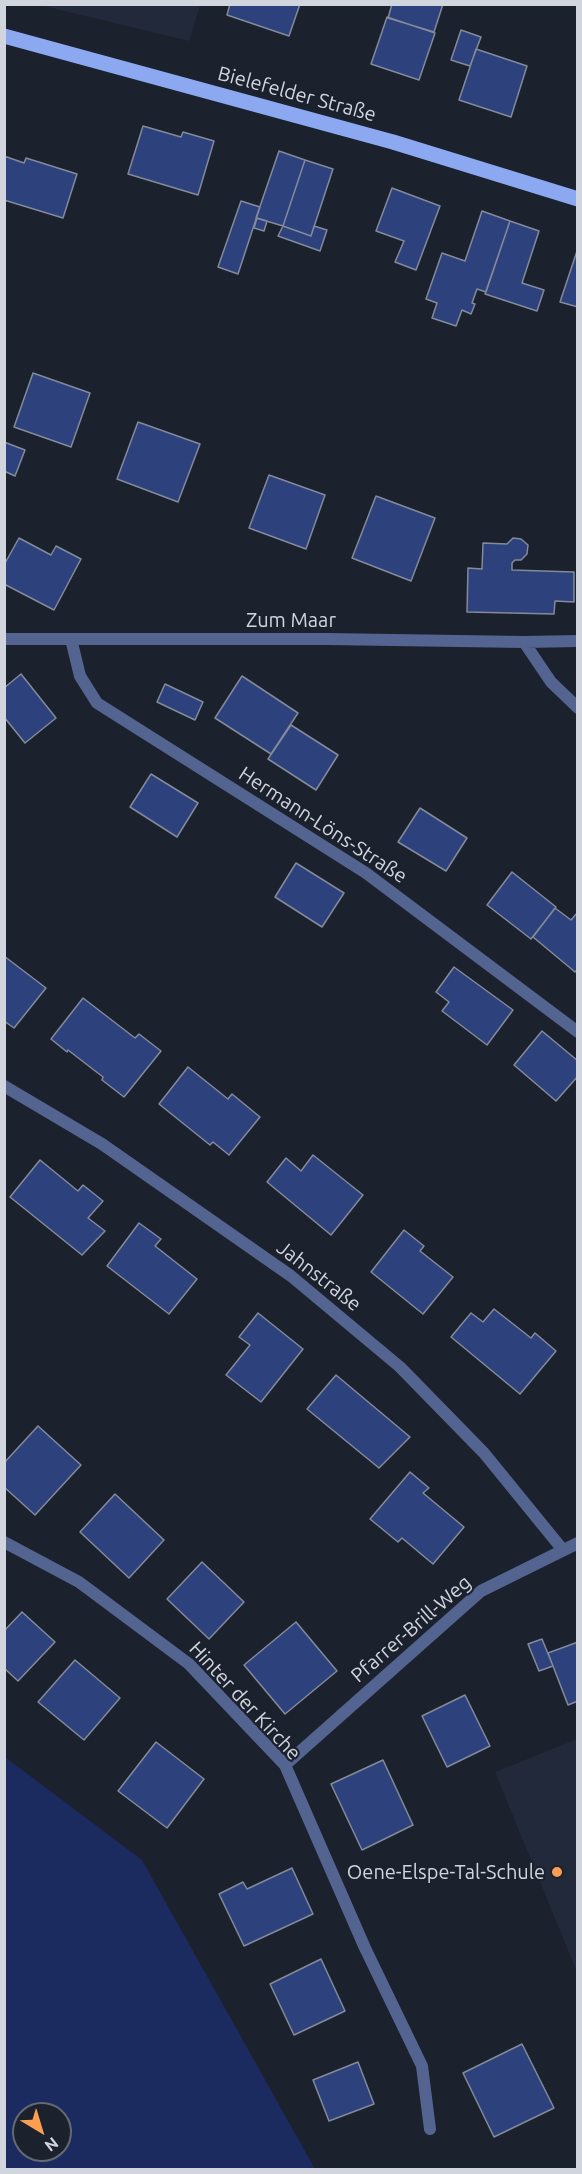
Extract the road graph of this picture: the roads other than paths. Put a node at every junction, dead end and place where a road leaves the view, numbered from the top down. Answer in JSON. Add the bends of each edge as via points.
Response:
{"nodes":[{"id":1,"x":4,"y":36,"type":"edge"},
{"id":2,"x":578,"y":199,"type":"edge"},
{"id":3,"x":4,"y":639,"type":"edge"},
{"id":4,"x":71,"y":639,"type":"junction"},
{"id":5,"x":578,"y":641,"type":"edge"},
{"id":6,"x":524,"y":642,"type":"junction"},
{"id":7,"x":578,"y":708,"type":"edge"},
{"id":8,"x":578,"y":1032,"type":"edge"},
{"id":9,"x":4,"y":1086,"type":"edge"},
{"id":10,"x":4,"y":1542,"type":"edge"},
{"id":11,"x":578,"y":1543,"type":"edge"},
{"id":12,"x":563,"y":1550,"type":"junction"},
{"id":13,"x":285,"y":1766,"type":"junction"},
{"id":14,"x":430,"y":2129,"type":"dead end"}],
"edges":[{"from":1,"to":2,"type":"main road","name":"Bielefelder Straße","via":[[393,142]]},
{"from":3,"to":4,"type":"street","name":"Zum Maar"},
{"from":4,"to":6,"type":"street","name":"Zum Maar"},
{"from":4,"to":8,"type":"street","name":"Hermann-Löns-Straße","via":[[80,676],[97,703],[366,873]]},
{"from":5,"to":6,"type":"street","name":"Zum Maar"},
{"from":6,"to":7,"type":"street","via":[[551,682]]},
{"from":9,"to":12,"type":"street","name":"Jahnstraße","via":[[102,1144],[291,1276],[400,1367],[484,1453]]},
{"from":10,"to":13,"type":"street","name":"Hinter der Kirche","via":[[79,1582],[189,1664]]},
{"from":11,"to":12,"type":"street","name":"Pfarrer-Brill-Weg"},
{"from":12,"to":13,"type":"street","name":"Pfarrer-Brill-Weg","via":[[482,1591]]},
{"from":13,"to":14,"type":"street","name":"Hinter der Kirche","via":[[422,2066]]}]}
